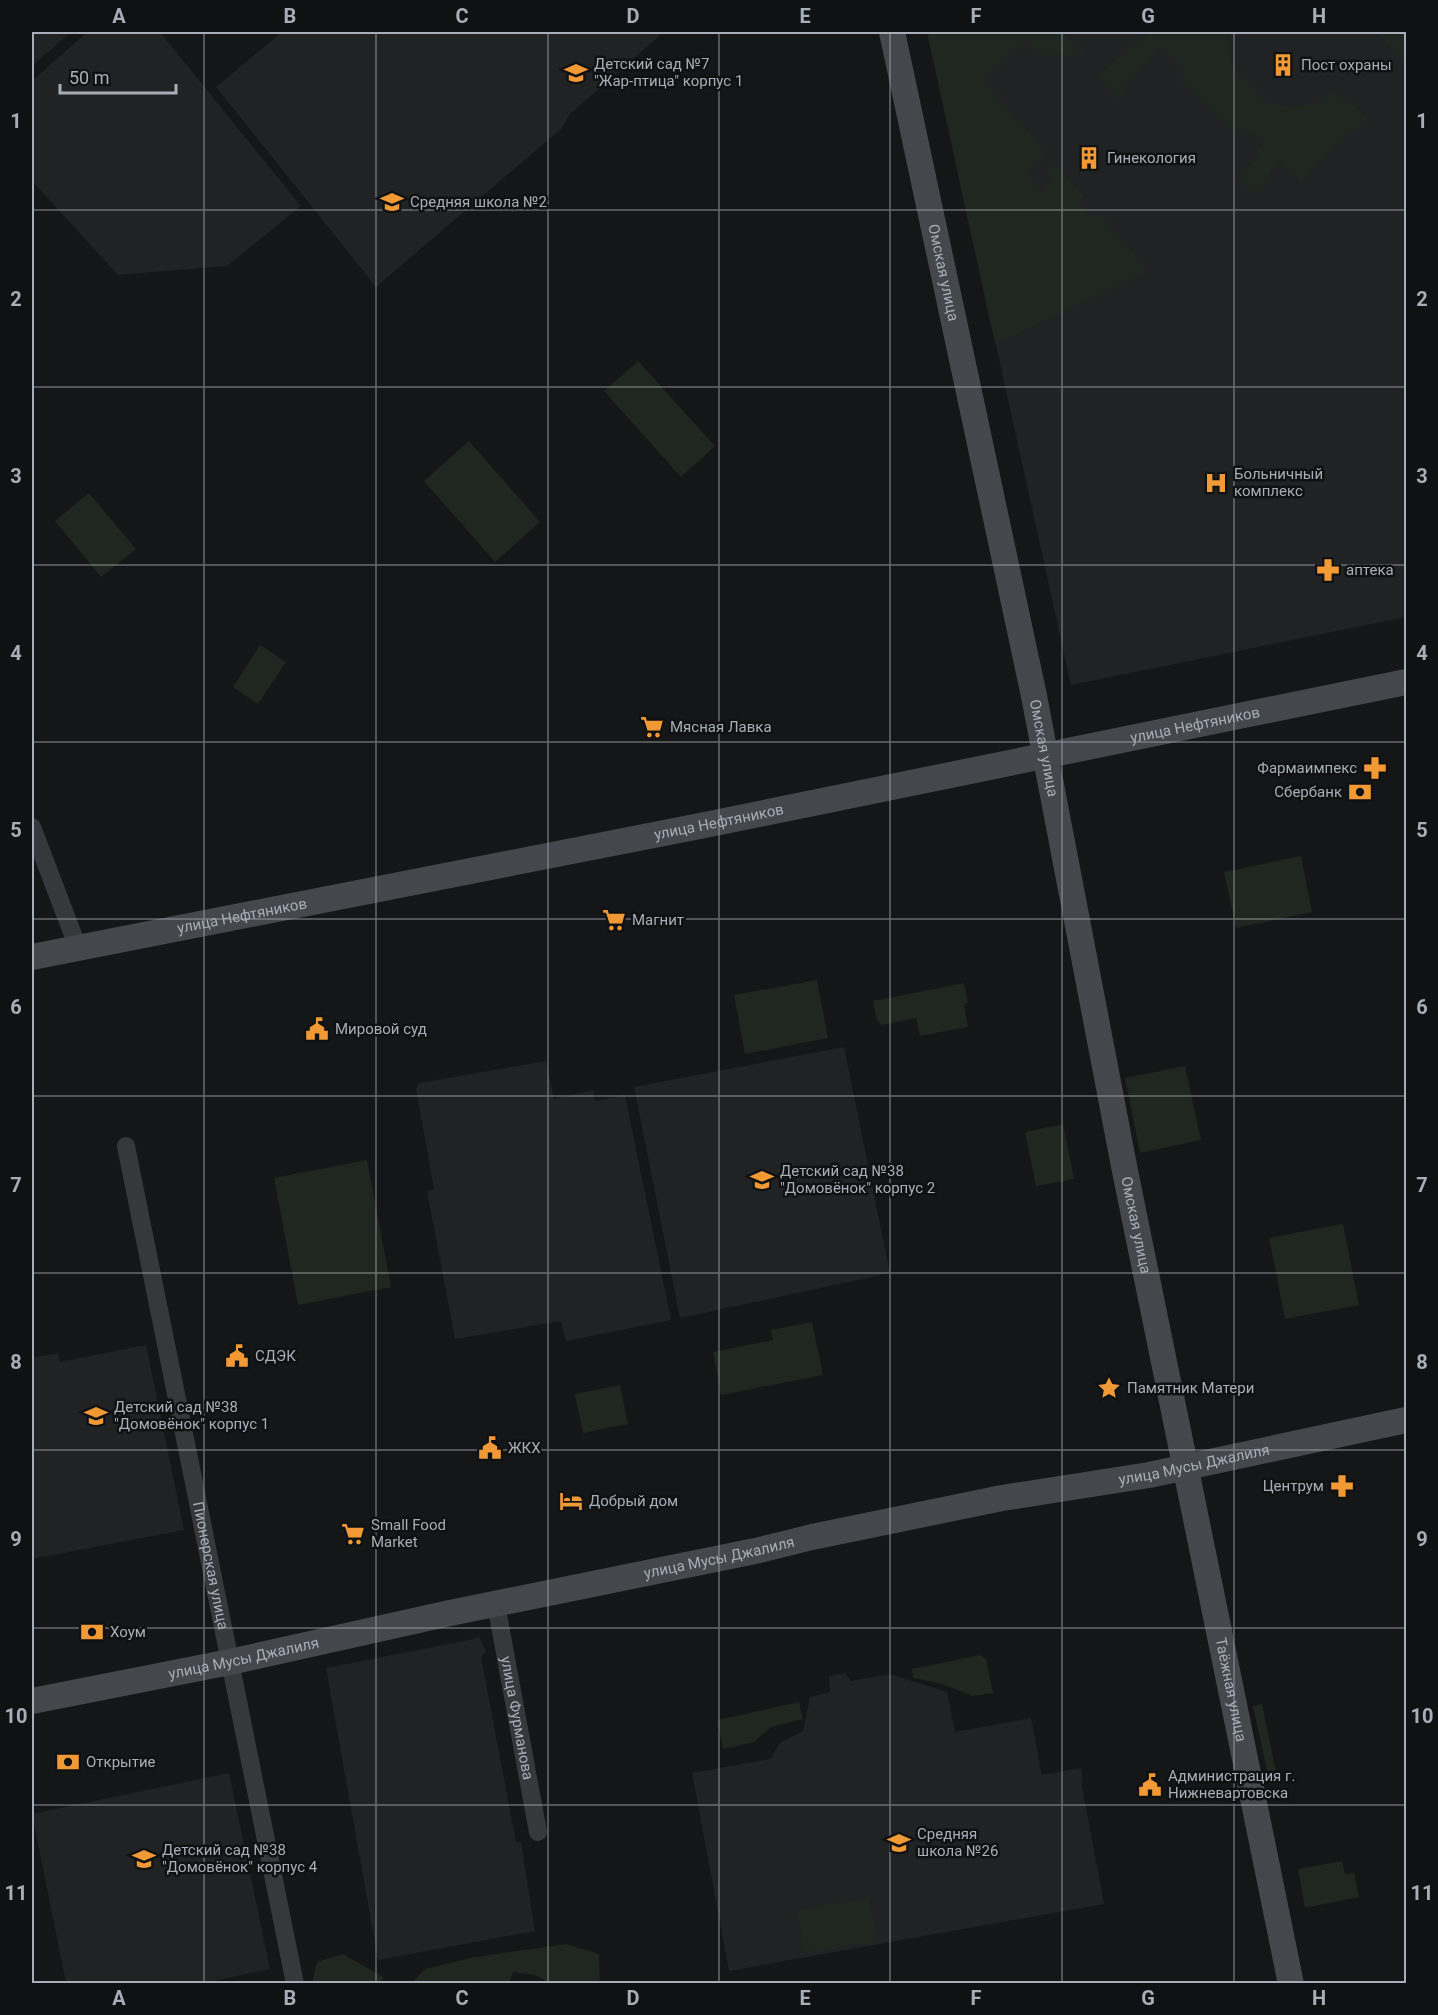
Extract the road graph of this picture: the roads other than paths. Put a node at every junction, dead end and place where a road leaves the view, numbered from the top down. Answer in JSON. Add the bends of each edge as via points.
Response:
{"nodes":[{"id":1,"x":892,"y":32,"type":"edge"},
{"id":2,"x":1407,"y":682,"type":"edge"},
{"id":3,"x":1046,"y":756,"type":"junction"},
{"id":4,"x":32,"y":827,"type":"edge"},
{"id":5,"x":78,"y":948,"type":"junction"},
{"id":6,"x":32,"y":957,"type":"edge"},
{"id":7,"x":126,"y":1146,"type":"dead end"},
{"id":8,"x":1407,"y":1420,"type":"edge"},
{"id":9,"x":1186,"y":1467,"type":"junction"},
{"id":10,"x":496,"y":1604,"type":"junction"},
{"id":11,"x":231,"y":1662,"type":"junction"},
{"id":12,"x":32,"y":1701,"type":"edge"},
{"id":13,"x":538,"y":1832,"type":"dead end"},
{"id":14,"x":295,"y":1983,"type":"edge"},
{"id":15,"x":1291,"y":1983,"type":"edge"}],
"edges":[{"from":1,"to":3,"type":"main road","name":"Омская улица"},
{"from":2,"to":3,"type":"main road","name":"улица Нефтяников"},
{"from":3,"to":5,"type":"main road","name":"улица Нефтяников"},
{"from":3,"to":9,"type":"main road","name":"Омская улица","via":[[1106,1078]]},
{"from":4,"to":5,"type":"street"},
{"from":5,"to":6,"type":"main road","name":"улица Нефтяников"},
{"from":7,"to":11,"type":"street","name":"Пионерская улица"},
{"from":8,"to":9,"type":"main road","name":"улица Мусы Джалиля"},
{"from":9,"to":10,"type":"main road","name":"улица Мусы Джалиля","via":[[1002,1498]]},
{"from":9,"to":15,"type":"main road","name":"Таёжная улица"},
{"from":10,"to":11,"type":"main road","name":"улица Мусы Джалиля"},
{"from":10,"to":13,"type":"street","name":"улица Фурманова"},
{"from":11,"to":12,"type":"main road","name":"улица Мусы Джалиля"},
{"from":11,"to":14,"type":"street","name":"Пионерская улица"}]}
